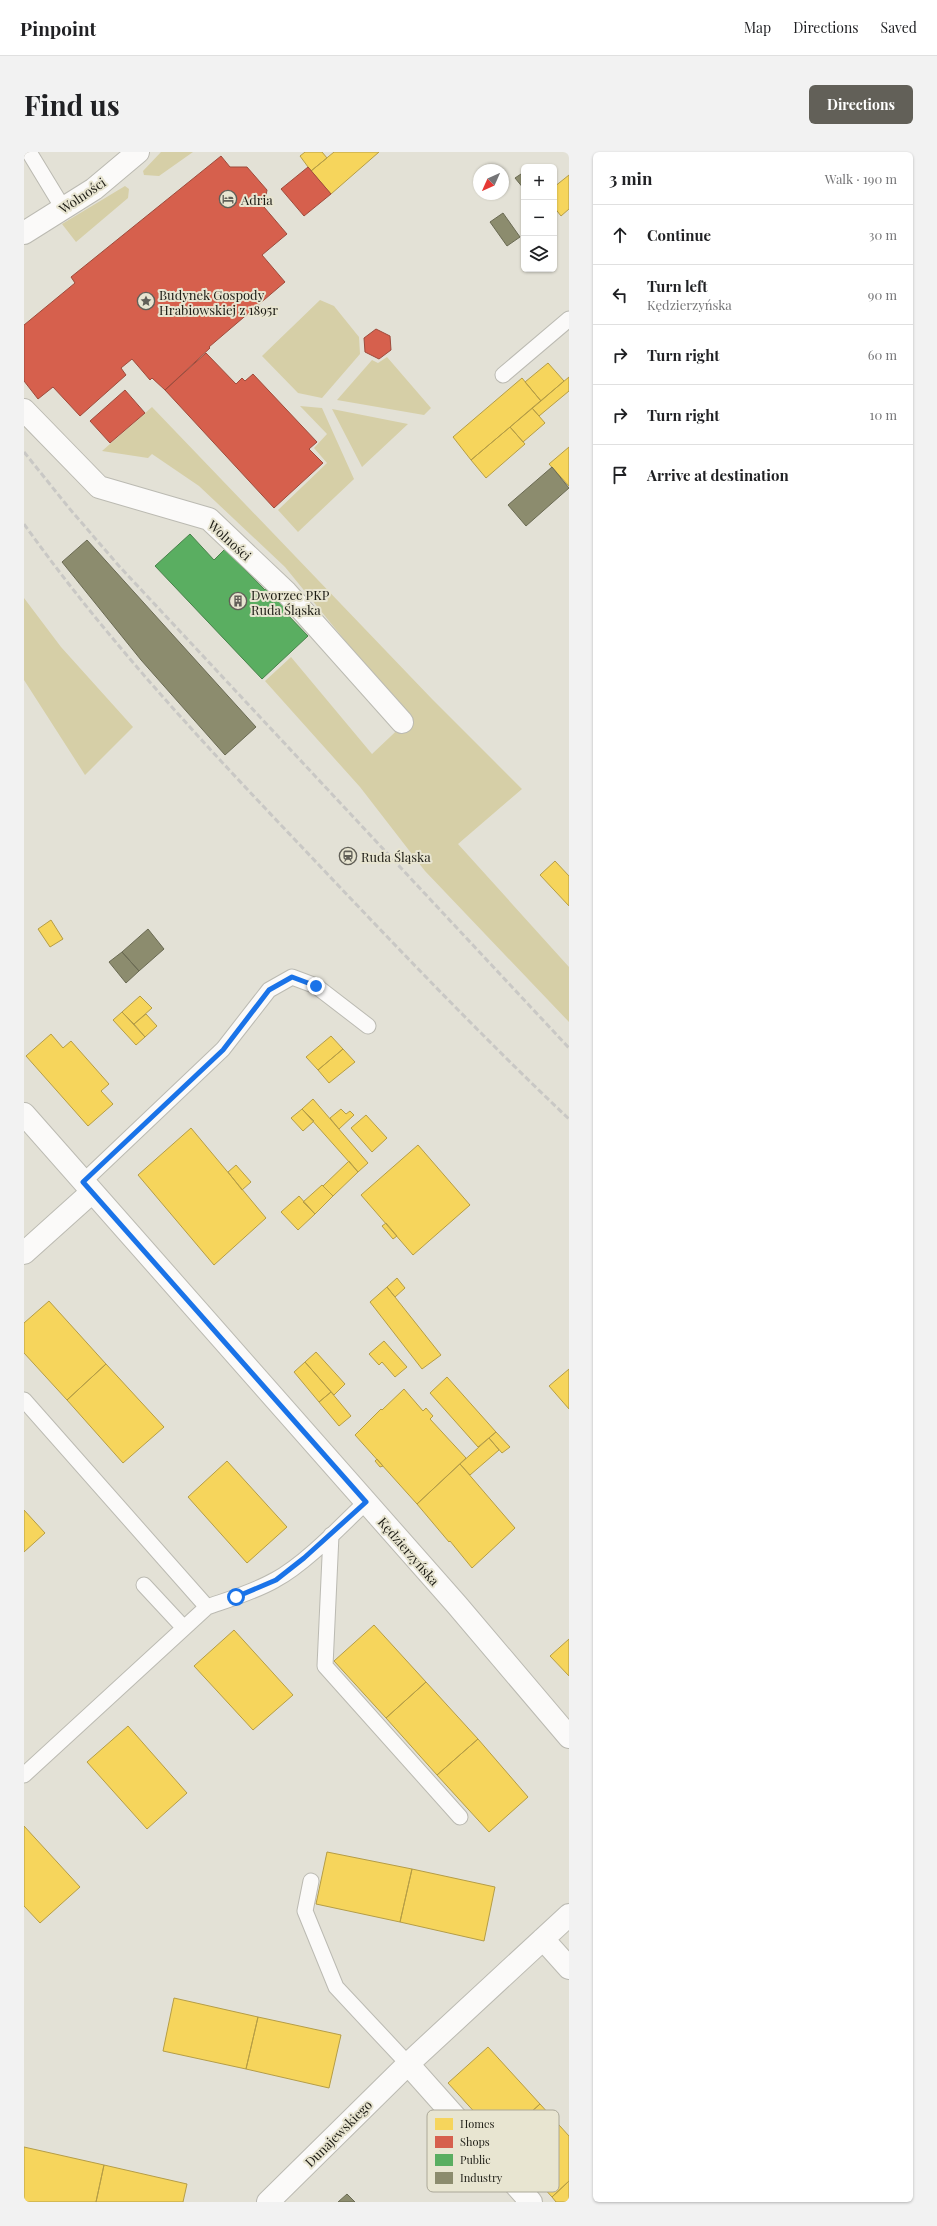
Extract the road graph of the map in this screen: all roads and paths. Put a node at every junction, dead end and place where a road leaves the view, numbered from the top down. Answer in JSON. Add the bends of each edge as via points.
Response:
{"nodes":[{"id":1,"x":29,"y":152,"type":"edge"},
{"id":2,"x":138,"y":152,"type":"edge"},
{"id":3,"x":63,"y":208,"type":"junction"},
{"id":4,"x":24,"y":233,"type":"edge"},
{"id":5,"x":569,"y":319,"type":"edge"},
{"id":6,"x":503,"y":375,"type":"dead end"},
{"id":7,"x":24,"y":410,"type":"edge"},
{"id":8,"x":402,"y":722,"type":"dead end"},
{"id":9,"x":368,"y":1026,"type":"dead end"},
{"id":10,"x":24,"y":1114,"type":"edge"},
{"id":11,"x":88,"y":1187,"type":"junction"},
{"id":12,"x":24,"y":1253,"type":"edge"},
{"id":13,"x":24,"y":1400,"type":"edge"},
{"id":14,"x":366,"y":1502,"type":"junction"},
{"id":15,"x":331,"y":1535,"type":"junction"},
{"id":16,"x":144,"y":1585,"type":"dead end"},
{"id":17,"x":207,"y":1606,"type":"junction"},
{"id":18,"x":184,"y":1628,"type":"junction"},
{"id":19,"x":569,"y":1737,"type":"edge"},
{"id":20,"x":24,"y":1775,"type":"edge"},
{"id":21,"x":460,"y":1817,"type":"dead end"},
{"id":22,"x":310,"y":1881,"type":"dead end"},
{"id":23,"x":569,"y":1916,"type":"edge"},
{"id":24,"x":543,"y":1939,"type":"junction"},
{"id":25,"x":569,"y":1968,"type":"edge"},
{"id":26,"x":408,"y":2064,"type":"junction"},
{"id":27,"x":449,"y":2110,"type":"edge"},
{"id":28,"x":522,"y":2192,"type":"edge"},
{"id":29,"x":268,"y":2202,"type":"edge"},
{"id":30,"x":531,"y":2202,"type":"edge"}],
"edges":[{"from":1,"to":3,"type":"lane"},
{"from":2,"to":3,"type":"street","name":"Wolności","via":[[94,189]]},
{"from":3,"to":4,"type":"street","name":"Wolności"},
{"from":5,"to":6,"type":"lane"},
{"from":7,"to":8,"type":"street","name":"Wolności","via":[[99,487],[209,519],[291,597]]},
{"from":9,"to":11,"type":"lane","via":[[316,986],[292,977],[269,990],[223,1050]]},
{"from":10,"to":11,"type":"street","name":"Kędzierzyńska"},
{"from":11,"to":12,"type":"street"},
{"from":11,"to":14,"type":"street","name":"Kędzierzyńska"},
{"from":13,"to":17,"type":"lane"},
{"from":14,"to":15,"type":"lane"},
{"from":14,"to":19,"type":"street","name":"Kędzierzyńska"},
{"from":15,"to":17,"type":"lane","via":[[276,1580]]},
{"from":15,"to":21,"type":"lane","via":[[325,1666]]},
{"from":16,"to":18,"type":"lane"},
{"from":17,"to":18,"type":"lane"},
{"from":18,"to":20,"type":"lane"},
{"from":22,"to":26,"type":"lane","via":[[305,1911],[336,1987]]},
{"from":23,"to":24,"type":"street","name":"Dunajewskiego"},
{"from":24,"to":25,"type":"street"},
{"from":24,"to":26,"type":"street","name":"Dunajewskiego"},
{"from":26,"to":27,"type":"street"},
{"from":26,"to":29,"type":"street","name":"Dunajewskiego"},
{"from":28,"to":30,"type":"street"}]}
